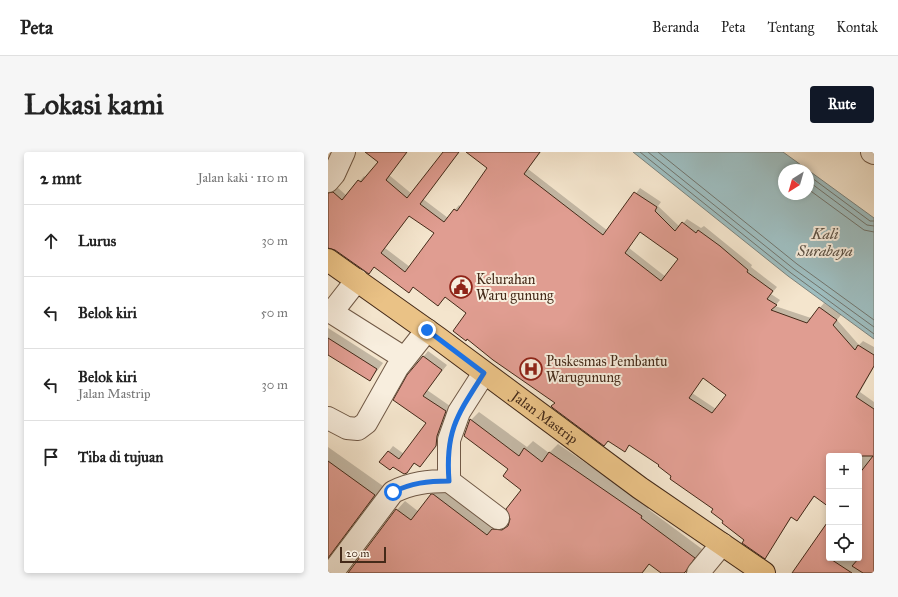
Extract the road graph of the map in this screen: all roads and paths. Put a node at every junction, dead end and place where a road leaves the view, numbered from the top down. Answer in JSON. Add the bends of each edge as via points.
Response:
{"nodes":[{"id":1,"x":344,"y":152,"type":"edge"},
{"id":2,"x":328,"y":181,"type":"edge"},
{"id":3,"x":328,"y":260,"type":"edge"},
{"id":4,"x":357,"y":280,"type":"junction"},
{"id":5,"x":330,"y":311,"type":"edge"},
{"id":6,"x":427,"y":330,"type":"junction"},
{"id":7,"x":404,"y":358,"type":"junction"},
{"id":8,"x":484,"y":373,"type":"junction"},
{"id":9,"x":328,"y":418,"type":"edge"},
{"id":10,"x":449,"y":481,"type":"junction"},
{"id":11,"x":498,"y":518,"type":"dead end"},
{"id":12,"x":712,"y":556,"type":"edge"},
{"id":13,"x":332,"y":573,"type":"edge"},
{"id":14,"x":764,"y":573,"type":"edge"}],
"edges":[{"from":1,"to":2,"type":"street"},
{"from":3,"to":4,"type":"main road","name":"Jalan Mastrip"},
{"from":4,"to":5,"type":"street"},
{"from":4,"to":6,"type":"main road","name":"Jalan Mastrip"},
{"from":5,"to":7,"type":"street"},
{"from":6,"to":7,"type":"street"},
{"from":6,"to":8,"type":"main road","name":"Jalan Mastrip"},
{"from":7,"to":9,"type":"street","via":[[366,423],[358,429],[347,428]]},
{"from":8,"to":10,"type":"street","via":[[459,412],[449,440]]},
{"from":8,"to":12,"type":"main road","name":"Jalan Mastrip","via":[[640,488]]},
{"from":10,"to":11,"type":"street"},
{"from":10,"to":13,"type":"street","via":[[427,481],[405,486],[393,492]]},
{"from":12,"to":14,"type":"main road","name":"Jalan Mastrip"}]}
